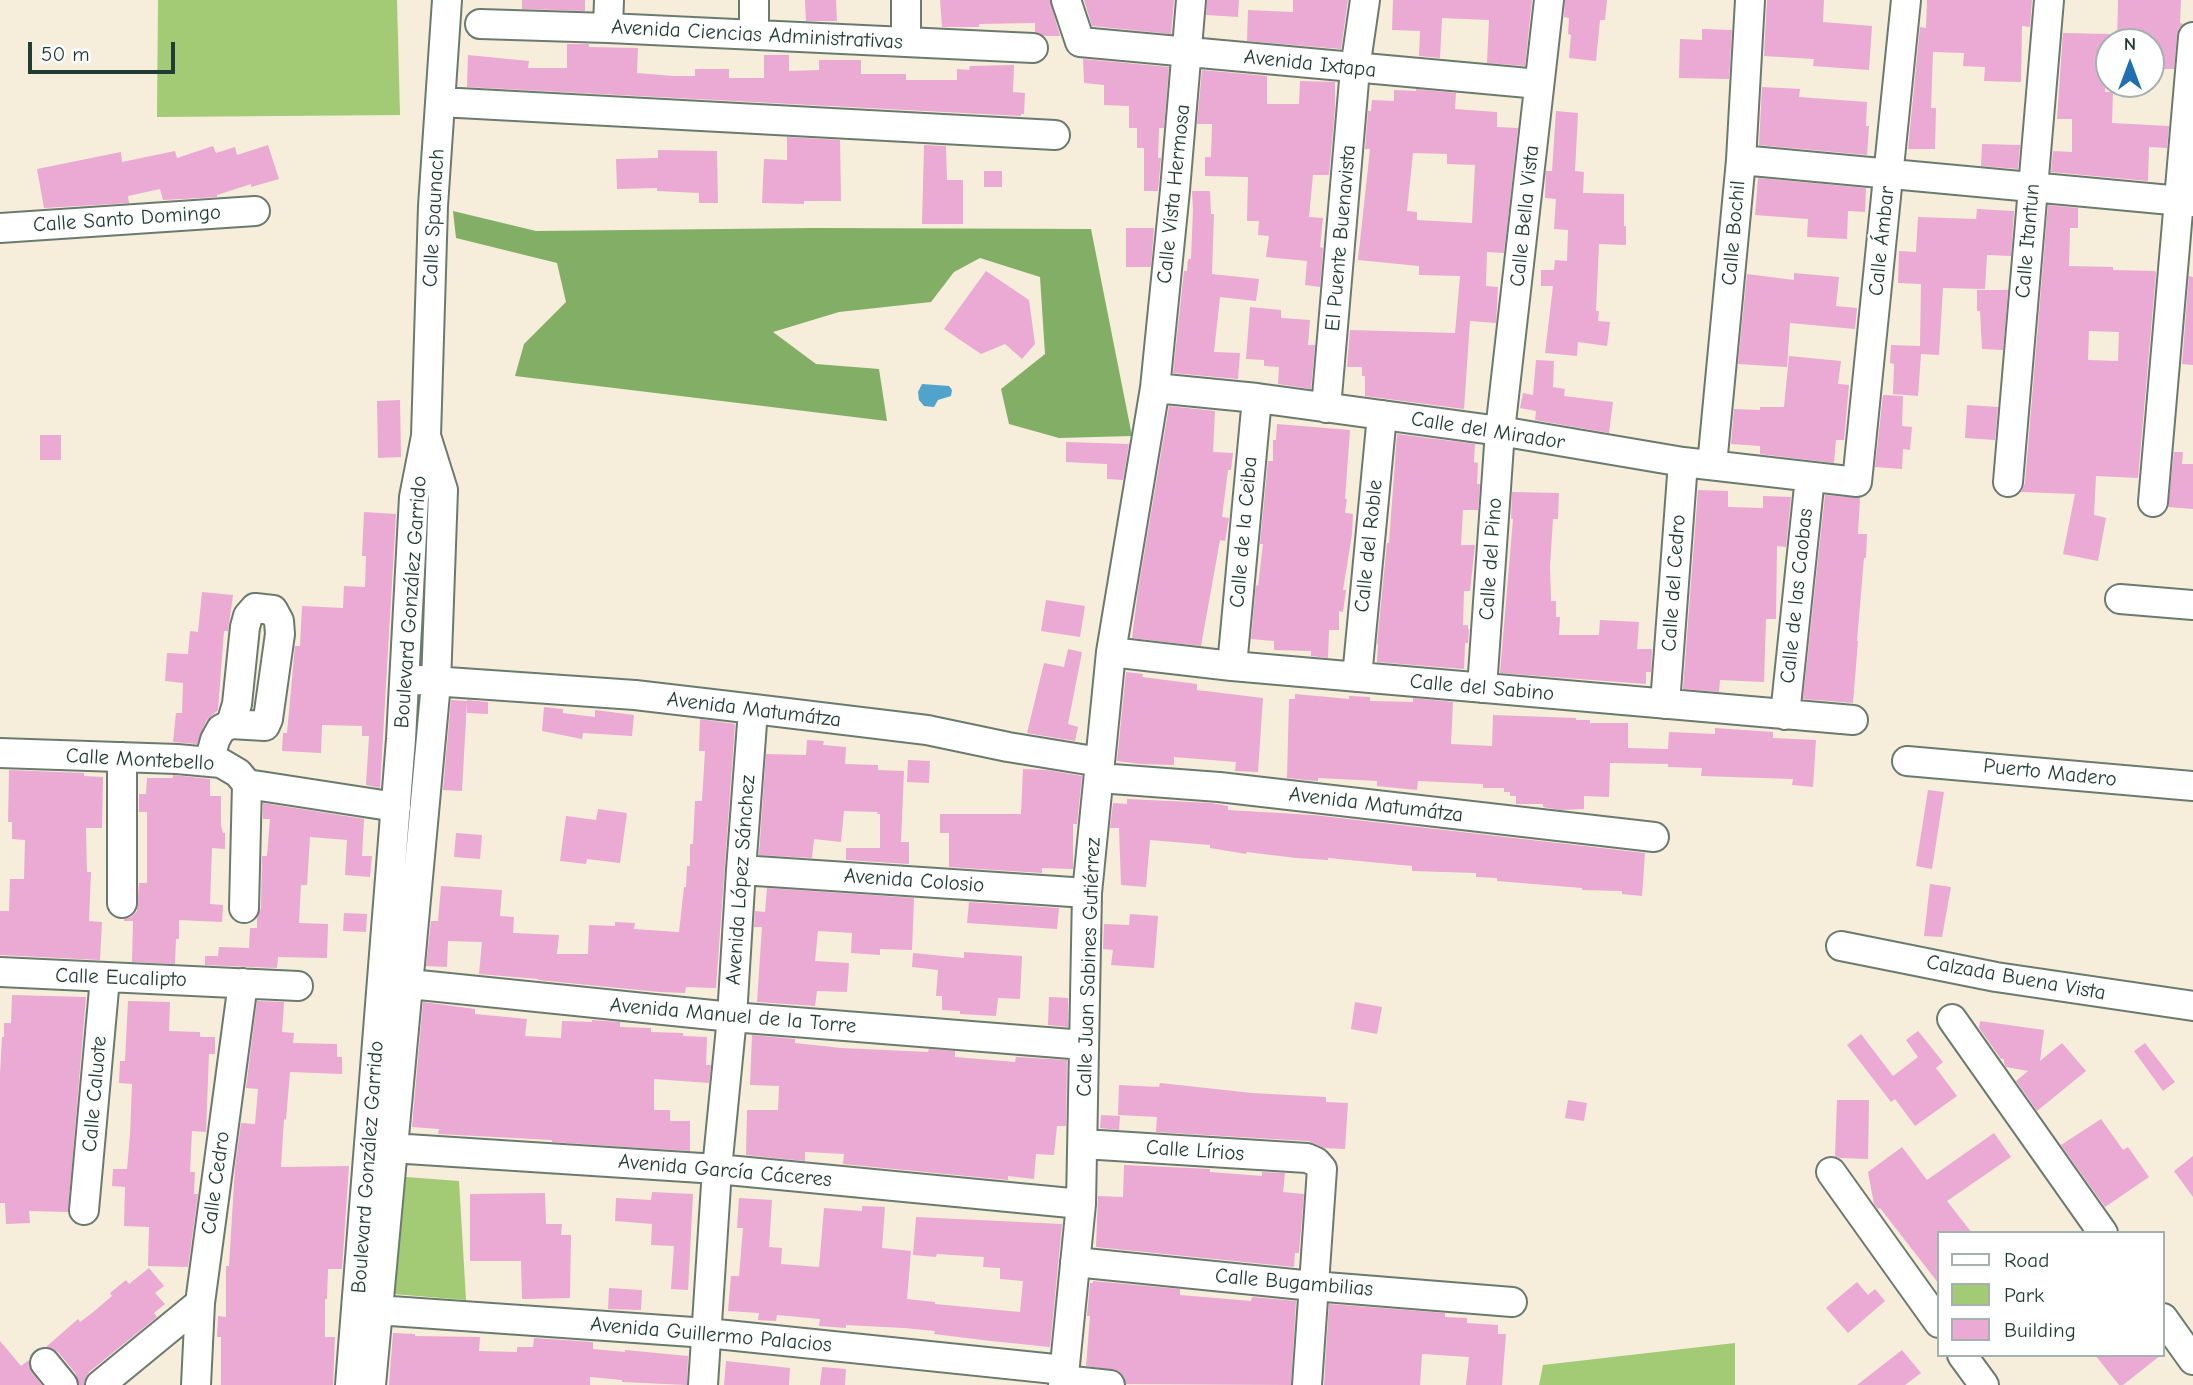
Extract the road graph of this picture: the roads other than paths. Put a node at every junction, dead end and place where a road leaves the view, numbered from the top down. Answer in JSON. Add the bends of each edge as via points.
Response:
{"nodes":[{"id":1,"x":447,"y":0,"type":"edge"},
{"id":2,"x":608,"y":0,"type":"edge"},
{"id":3,"x":754,"y":0,"type":"edge"},
{"id":4,"x":906,"y":0,"type":"edge"},
{"id":5,"x":1066,"y":0,"type":"edge"},
{"id":6,"x":1191,"y":0,"type":"edge"},
{"id":7,"x":1365,"y":0,"type":"edge"},
{"id":8,"x":1549,"y":0,"type":"edge"},
{"id":9,"x":1750,"y":0,"type":"edge"},
{"id":10,"x":1906,"y":0,"type":"edge"},
{"id":11,"x":2049,"y":0,"type":"edge"},
{"id":12,"x":480,"y":24,"type":"dead end"},
{"id":13,"x":608,"y":28,"type":"junction"},
{"id":14,"x":754,"y":34,"type":"junction"},
{"id":15,"x":2193,"y":37,"type":"edge"},
{"id":16,"x":906,"y":42,"type":"junction"},
{"id":17,"x":1033,"y":48,"type":"dead end"},
{"id":18,"x":1188,"y":51,"type":"junction"},
{"id":19,"x":1355,"y":69,"type":"junction"},
{"id":20,"x":1539,"y":84,"type":"junction"},
{"id":21,"x":440,"y":102,"type":"junction"},
{"id":22,"x":1055,"y":135,"type":"dead end"},
{"id":23,"x":1741,"y":160,"type":"junction"},
{"id":24,"x":1888,"y":175,"type":"junction"},
{"id":25,"x":2033,"y":187,"type":"junction"},
{"id":26,"x":2187,"y":201,"type":"edge"},
{"id":27,"x":255,"y":211,"type":"dead end"},
{"id":28,"x":0,"y":228,"type":"edge"},
{"id":29,"x":1155,"y":388,"type":"junction"},
{"id":30,"x":1257,"y":398,"type":"junction"},
{"id":31,"x":1326,"y":408,"type":"junction"},
{"id":32,"x":1382,"y":415,"type":"junction"},
{"id":33,"x":1500,"y":431,"type":"junction"},
{"id":34,"x":426,"y":436,"type":"junction"},
{"id":35,"x":1683,"y":462,"type":"junction"},
{"id":36,"x":1712,"y":465,"type":"junction"},
{"id":37,"x":1810,"y":477,"type":"junction"},
{"id":38,"x":1857,"y":482,"type":"joint"},
{"id":39,"x":2008,"y":482,"type":"dead end"},
{"id":40,"x":2153,"y":502,"type":"dead end"},
{"id":41,"x":2120,"y":599,"type":"dead end"},
{"id":42,"x":2193,"y":605,"type":"edge"},
{"id":43,"x":245,"y":626,"type":"dead end"},
{"id":44,"x":1111,"y":652,"type":"junction"},
{"id":45,"x":1232,"y":666,"type":"junction"},
{"id":46,"x":1357,"y":677,"type":"junction"},
{"id":47,"x":405,"y":679,"type":"junction"},
{"id":48,"x":436,"y":683,"type":"junction"},
{"id":49,"x":1482,"y":688,"type":"junction"},
{"id":50,"x":1665,"y":704,"type":"junction"},
{"id":51,"x":753,"y":710,"type":"junction"},
{"id":52,"x":1785,"y":715,"type":"junction"},
{"id":53,"x":1853,"y":720,"type":"dead end"},
{"id":54,"x":0,"y":753,"type":"edge"},
{"id":55,"x":122,"y":757,"type":"junction"},
{"id":56,"x":1906,"y":761,"type":"dead end"},
{"id":57,"x":209,"y":762,"type":"junction"},
{"id":58,"x":1099,"y":770,"type":"junction"},
{"id":59,"x":247,"y":784,"type":"junction"},
{"id":60,"x":2193,"y":786,"type":"edge"},
{"id":61,"x":396,"y":807,"type":"junction"},
{"id":62,"x":1654,"y":837,"type":"dead end"},
{"id":63,"x":740,"y":870,"type":"junction"},
{"id":64,"x":1087,"y":893,"type":"junction"},
{"id":65,"x":122,"y":903,"type":"dead end"},
{"id":66,"x":244,"y":908,"type":"dead end"},
{"id":67,"x":1840,"y":946,"type":"dead end"},
{"id":68,"x":0,"y":972,"type":"edge"},
{"id":69,"x":105,"y":978,"type":"junction"},
{"id":70,"x":243,"y":983,"type":"junction"},
{"id":71,"x":395,"y":983,"type":"junction"},
{"id":72,"x":298,"y":986,"type":"dead end"},
{"id":73,"x":2193,"y":1006,"type":"edge"},
{"id":74,"x":732,"y":1017,"type":"junction"},
{"id":75,"x":1952,"y":1018,"type":"dead end"},
{"id":76,"x":1084,"y":1045,"type":"junction"},
{"id":77,"x":1083,"y":1144,"type":"junction"},
{"id":78,"x":381,"y":1148,"type":"junction"},
{"id":79,"x":717,"y":1169,"type":"junction"},
{"id":80,"x":1831,"y":1172,"type":"dead end"},
{"id":81,"x":1081,"y":1203,"type":"junction"},
{"id":82,"x":84,"y":1210,"type":"dead end"},
{"id":83,"x":2102,"y":1231,"type":"edge"},
{"id":84,"x":1075,"y":1262,"type":"junction"},
{"id":85,"x":1313,"y":1286,"type":"junction"},
{"id":86,"x":1512,"y":1302,"type":"dead end"},
{"id":87,"x":200,"y":1303,"type":"junction"},
{"id":88,"x":367,"y":1310,"type":"junction"},
{"id":89,"x":2165,"y":1321,"type":"edge"},
{"id":90,"x":1938,"y":1322,"type":"edge"},
{"id":91,"x":707,"y":1333,"type":"junction"},
{"id":92,"x":1963,"y":1357,"type":"edge"},
{"id":93,"x":2193,"y":1360,"type":"edge"},
{"id":94,"x":45,"y":1363,"type":"dead end"},
{"id":95,"x":1063,"y":1378,"type":"edge"},
{"id":96,"x":62,"y":1385,"type":"edge"},
{"id":97,"x":100,"y":1385,"type":"edge"},
{"id":98,"x":196,"y":1385,"type":"edge"},
{"id":99,"x":351,"y":1385,"type":"edge"},
{"id":100,"x":372,"y":1385,"type":"edge"},
{"id":101,"x":703,"y":1385,"type":"edge"},
{"id":102,"x":1111,"y":1385,"type":"edge"},
{"id":103,"x":1307,"y":1385,"type":"edge"},
{"id":104,"x":1984,"y":1385,"type":"edge"}],
"edges":[{"from":1,"to":21,"type":"street","name":"Calle Spaunach"},
{"from":2,"to":13,"type":"street"},
{"from":3,"to":14,"type":"street"},
{"from":4,"to":16,"type":"street"},
{"from":5,"to":18,"type":"street","name":"Avenida Ixtapa","via":[[1080,43]]},
{"from":6,"to":18,"type":"street","name":"Calle Vista Hermosa"},
{"from":7,"to":19,"type":"street","name":"El Puente Buenavista"},
{"from":8,"to":20,"type":"street","name":"Calle Bella Vista"},
{"from":9,"to":23,"type":"street","name":"Calle Bochil"},
{"from":10,"to":24,"type":"street","name":"Calle Ámbar"},
{"from":11,"to":25,"type":"street","name":"Calle Itantun"},
{"from":12,"to":13,"type":"street","name":"Avenida Ciencias Administrativas"},
{"from":13,"to":14,"type":"street","name":"Avenida Ciencias Administrativas"},
{"from":14,"to":16,"type":"street","name":"Avenida Ciencias Administrativas"},
{"from":15,"to":26,"type":"street"},
{"from":16,"to":17,"type":"street","name":"Avenida Ciencias Administrativas"},
{"from":18,"to":19,"type":"street","name":"Avenida Ixtapa"},
{"from":18,"to":29,"type":"street","name":"Calle Vista Hermosa"},
{"from":19,"to":20,"type":"street","name":"Avenida Ixtapa"},
{"from":19,"to":31,"type":"street","name":"El Puente Buenavista"},
{"from":20,"to":33,"type":"street","name":"Calle Bella Vista"},
{"from":21,"to":22,"type":"street"},
{"from":21,"to":34,"type":"street","name":"Calle Spaunach"},
{"from":23,"to":24,"type":"street"},
{"from":23,"to":36,"type":"street","name":"Calle Bochil"},
{"from":24,"to":25,"type":"street"},
{"from":24,"to":38,"type":"street","name":"Calle Ámbar"},
{"from":25,"to":26,"type":"street"},
{"from":25,"to":39,"type":"street","name":"Calle Itantun"},
{"from":26,"to":40,"type":"street"},
{"from":27,"to":28,"type":"street","name":"Calle Santo Domingo"},
{"from":29,"to":30,"type":"street","name":"Calle del Mirador"},
{"from":29,"to":44,"type":"street","name":"Calle Juan Sabines Gutiérrez"},
{"from":30,"to":31,"type":"street","name":"Calle del Mirador"},
{"from":30,"to":45,"type":"street","name":"Calle de la Ceiba"},
{"from":31,"to":32,"type":"street","name":"Calle del Mirador"},
{"from":32,"to":33,"type":"street","name":"Calle del Mirador"},
{"from":32,"to":46,"type":"street","name":"Calle del Roble"},
{"from":33,"to":35,"type":"street","name":"Calle del Mirador"},
{"from":33,"to":49,"type":"street","name":"Calle del Pino"},
{"from":34,"to":47,"type":"street","name":"Boulevard González Garrido","via":[[414,497]]},
{"from":34,"to":48,"type":"street","name":"Boulevard González Garrido","via":[[443,490]]},
{"from":35,"to":36,"type":"street","name":"Calle del Mirador"},
{"from":35,"to":50,"type":"street","name":"Calle del Cedro"},
{"from":36,"to":37,"type":"street","name":"Calle del Mirador"},
{"from":37,"to":38,"type":"street","name":"Calle del Mirador"},
{"from":37,"to":52,"type":"street","name":"Calle de las Caobas"},
{"from":41,"to":42,"type":"street"},
{"from":43,"to":57,"type":"street","via":[[237,704],[231,724],[220,729]]},
{"from":44,"to":45,"type":"street","name":"Calle del Sabino"},
{"from":44,"to":58,"type":"street","name":"Calle Juan Sabines Gutiérrez"},
{"from":45,"to":46,"type":"street","name":"Calle del Sabino"},
{"from":46,"to":49,"type":"street","name":"Calle del Sabino"},
{"from":47,"to":48,"type":"street","name":"Avenida Matumátza"},
{"from":47,"to":61,"type":"street","name":"Boulevard González Garrido"},
{"from":48,"to":51,"type":"street","name":"Avenida Matumátza","via":[[635,695]]},
{"from":48,"to":71,"type":"street","name":"Boulevard González Garrido"},
{"from":49,"to":50,"type":"street","name":"Calle del Sabino"},
{"from":50,"to":52,"type":"street","name":"Calle del Sabino"},
{"from":51,"to":58,"type":"street","name":"Avenida Matumátza","via":[[927,730]]},
{"from":51,"to":63,"type":"street","name":"Avenida López Sánchez"},
{"from":52,"to":53,"type":"street","name":"Calle del Sabino"},
{"from":54,"to":55,"type":"street","name":"Calle Montebello"},
{"from":55,"to":57,"type":"street","name":"Calle Montebello"},
{"from":55,"to":65,"type":"street"},
{"from":56,"to":60,"type":"street","name":"Puerto Madero"},
{"from":57,"to":59,"type":"street","name":"Calle Montebello","via":[[221,763]]},
{"from":58,"to":62,"type":"street","name":"Avenida Matumátza"},
{"from":58,"to":64,"type":"street","name":"Calle Juan Sabines Gutiérrez"},
{"from":59,"to":61,"type":"street","name":"Calle Montebello"},
{"from":59,"to":66,"type":"street"},
{"from":61,"to":71,"type":"street","name":"Boulevard González Garrido"},
{"from":63,"to":64,"type":"street","name":"Avenida Colosio"},
{"from":63,"to":74,"type":"street","name":"Avenida López Sánchez"},
{"from":64,"to":76,"type":"street","name":"Calle Juan Sabines Gutiérrez"},
{"from":67,"to":73,"type":"street","name":"Calzada Buena Vista","via":[[1996,977]]},
{"from":68,"to":69,"type":"street","name":"Calle Eucalipto"},
{"from":69,"to":70,"type":"street","name":"Calle Eucalipto"},
{"from":69,"to":82,"type":"street","name":"Calle Caluote"},
{"from":70,"to":72,"type":"street","name":"Calle Eucalipto"},
{"from":70,"to":87,"type":"street","name":"Calle Cedro"},
{"from":71,"to":74,"type":"street","name":"Avenida Manuel de la Torre"},
{"from":71,"to":78,"type":"street","name":"Boulevard González Garrido"},
{"from":74,"to":76,"type":"street","name":"Avenida Manuel de la Torre"},
{"from":74,"to":79,"type":"street","name":"Avenida López Sánchez"},
{"from":75,"to":83,"type":"street"},
{"from":76,"to":77,"type":"street","name":"Calle Juan Sabines Gutiérrez"},
{"from":77,"to":81,"type":"street","name":"Calle Juan Sabines Gutiérrez"},
{"from":77,"to":85,"type":"street","name":"Calle Lírios","via":[[1316,1162],[1322,1169]]},
{"from":78,"to":79,"type":"street","name":"Avenida García Cáceres"},
{"from":78,"to":88,"type":"street","name":"Boulevard González Garrido"},
{"from":79,"to":81,"type":"street","name":"Avenida García Cáceres"},
{"from":79,"to":91,"type":"street","name":"Avenida López Sánchez"},
{"from":80,"to":90,"type":"street"},
{"from":81,"to":84,"type":"street","name":"Calle Juan Sabines Gutiérrez"},
{"from":84,"to":85,"type":"street","name":"Calle Bugambilias"},
{"from":84,"to":95,"type":"street","name":"Calle Juan Sabines Gutiérrez"},
{"from":85,"to":86,"type":"street","name":"Calle Bugambilias"},
{"from":85,"to":103,"type":"street"},
{"from":87,"to":97,"type":"street"},
{"from":87,"to":98,"type":"street","name":"Calle Cedro"},
{"from":88,"to":91,"type":"street","name":"Avenida Guillermo Palacios"},
{"from":88,"to":99,"type":"street","name":"Boulevard González Garrido"},
{"from":88,"to":100,"type":"street","name":"Boulevard González Garrido"},
{"from":89,"to":93,"type":"street"},
{"from":91,"to":95,"type":"street","name":"Avenida Guillermo Palacios"},
{"from":91,"to":101,"type":"street","name":"Avenida López Sánchez"},
{"from":92,"to":104,"type":"street"},
{"from":94,"to":96,"type":"street"},
{"from":95,"to":102,"type":"street","name":"Avenida Guillermo Palacios"}]}
